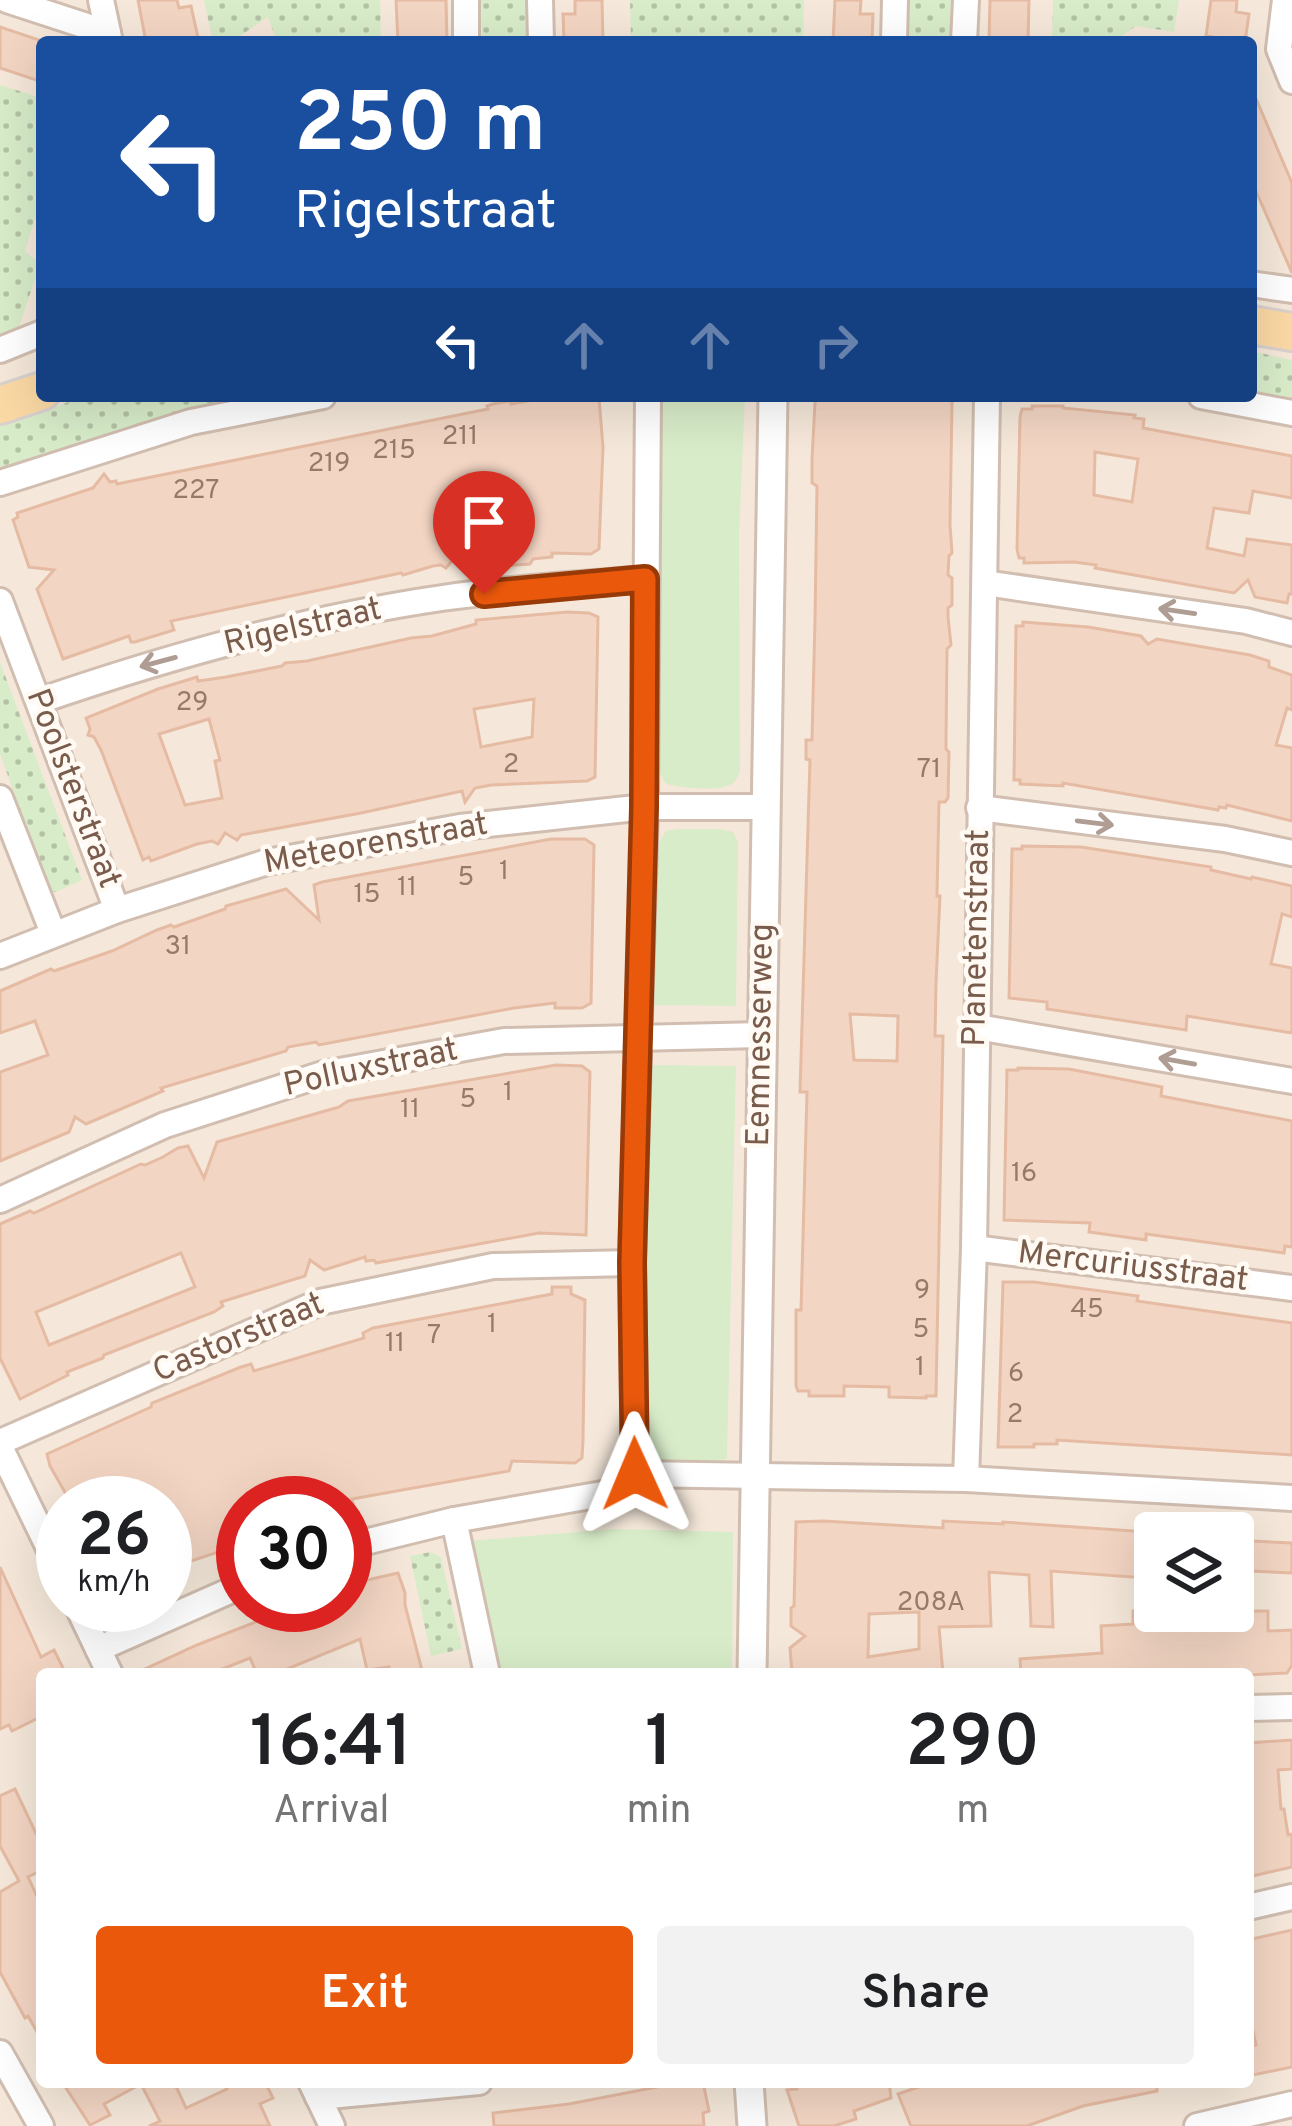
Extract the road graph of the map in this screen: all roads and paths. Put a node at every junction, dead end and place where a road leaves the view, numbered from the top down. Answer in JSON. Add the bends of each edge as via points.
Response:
{"nodes":[{"id":1,"x":7,"y":0,"type":"edge"},
{"id":2,"x":101,"y":0,"type":"edge"},
{"id":3,"x":466,"y":0,"type":"edge"},
{"id":4,"x":540,"y":0,"type":"edge"},
{"id":5,"x":896,"y":0,"type":"edge"},
{"id":6,"x":966,"y":0,"type":"edge"},
{"id":7,"x":1288,"y":1,"type":"edge"},
{"id":8,"x":104,"y":36,"type":"edge"},
{"id":9,"x":109,"y":36,"type":"edge"},
{"id":10,"x":466,"y":36,"type":"edge"},
{"id":11,"x":541,"y":36,"type":"edge"},
{"id":12,"x":894,"y":36,"type":"edge"},
{"id":13,"x":964,"y":36,"type":"edge"},
{"id":14,"x":1292,"y":81,"type":"edge"},
{"id":15,"x":1257,"y":285,"type":"edge"},
{"id":16,"x":1292,"y":290,"type":"edge"},
{"id":17,"x":1257,"y":326,"type":"edge"},
{"id":18,"x":1292,"y":332,"type":"edge"},
{"id":19,"x":36,"y":336,"type":"edge"},
{"id":20,"x":0,"y":350,"type":"edge"},
{"id":21,"x":36,"y":377,"type":"edge"},
{"id":22,"x":0,"y":386,"type":"edge"},
{"id":23,"x":36,"y":393,"type":"edge"},
{"id":24,"x":293,"y":402,"type":"edge"},
{"id":25,"x":648,"y":402,"type":"edge"},
{"id":26,"x":773,"y":402,"type":"edge"},
{"id":27,"x":987,"y":402,"type":"edge"},
{"id":28,"x":1233,"y":402,"type":"edge"},
{"id":29,"x":0,"y":405,"type":"edge"},
{"id":30,"x":1292,"y":413,"type":"edge"},
{"id":31,"x":0,"y":483,"type":"edge"},
{"id":32,"x":645,"y":579,"type":"junction"},
{"id":33,"x":985,"y":584,"type":"junction"},
{"id":34,"x":0,"y":601,"type":"edge"},
{"id":35,"x":1292,"y":633,"type":"edge"},
{"id":36,"x":40,"y":701,"type":"junction"},
{"id":37,"x":0,"y":798,"type":"edge"},
{"id":38,"x":644,"y":807,"type":"junction"},
{"id":39,"x":766,"y":807,"type":"junction"},
{"id":40,"x":979,"y":808,"type":"junction"},
{"id":41,"x":1292,"y":853,"type":"edge"},
{"id":42,"x":117,"y":910,"type":"junction"},
{"id":43,"x":53,"y":933,"type":"junction"},
{"id":44,"x":0,"y":956,"type":"edge"},
{"id":45,"x":977,"y":1027,"type":"junction"},
{"id":46,"x":762,"y":1035,"type":"junction"},
{"id":47,"x":636,"y":1038,"type":"junction"},
{"id":48,"x":1292,"y":1081,"type":"edge"},
{"id":49,"x":0,"y":1200,"type":"edge"},
{"id":50,"x":974,"y":1248,"type":"junction"},
{"id":51,"x":632,"y":1262,"type":"junction"},
{"id":52,"x":1292,"y":1288,"type":"edge"},
{"id":53,"x":0,"y":1445,"type":"edge"},
{"id":54,"x":635,"y":1474,"type":"junction"},
{"id":55,"x":755,"y":1475,"type":"junction"},
{"id":56,"x":965,"y":1479,"type":"junction"},
{"id":57,"x":1292,"y":1498,"type":"edge"},
{"id":58,"x":36,"y":1520,"type":"edge"},
{"id":59,"x":454,"y":1520,"type":"junction"},
{"id":60,"x":372,"y":1540,"type":"edge"},
{"id":61,"x":216,"y":1597,"type":"edge"},
{"id":62,"x":90,"y":1632,"type":"edge"},
{"id":63,"x":98,"y":1649,"type":"junction"},
{"id":64,"x":107,"y":1668,"type":"edge"},
{"id":65,"x":486,"y":1668,"type":"edge"},
{"id":66,"x":752,"y":1668,"type":"edge"},
{"id":67,"x":1292,"y":1706,"type":"edge"},
{"id":68,"x":1254,"y":1708,"type":"edge"},
{"id":69,"x":1292,"y":1898,"type":"edge"},
{"id":70,"x":1254,"y":1906,"type":"edge"},
{"id":71,"x":0,"y":2053,"type":"edge"},
{"id":72,"x":356,"y":2088,"type":"edge"},
{"id":73,"x":749,"y":2088,"type":"edge"},
{"id":74,"x":315,"y":2090,"type":"edge"},
{"id":75,"x":1292,"y":2104,"type":"edge"},
{"id":76,"x":41,"y":2126,"type":"edge"},
{"id":77,"x":332,"y":2126,"type":"edge"},
{"id":78,"x":752,"y":2126,"type":"edge"},
{"id":79,"x":1197,"y":2126,"type":"edge"}],
"edges":[{"from":1,"to":8,"type":"street"},
{"from":2,"to":9,"type":"street"},
{"from":3,"to":10,"type":"street"},
{"from":4,"to":11,"type":"street"},
{"from":5,"to":12,"type":"street"},
{"from":6,"to":13,"type":"street"},
{"from":7,"to":14,"type":"street","via":[[1279,49]]},
{"from":15,"to":16,"type":"street"},
{"from":17,"to":18,"type":"main road"},
{"from":19,"to":20,"type":"street"},
{"from":21,"to":22,"type":"main road"},
{"from":23,"to":29,"type":"main road"},
{"from":24,"to":31,"type":"street","via":[[191,422]]},
{"from":25,"to":32,"type":"street"},
{"from":26,"to":39,"type":"street","name":"Eemnesserweg"},
{"from":27,"to":33,"type":"street","name":"Planetenstraat"},
{"from":28,"to":30,"type":"street"},
{"from":32,"to":36,"type":"street","name":"Rigelstraat","one_way":true,"via":[[444,597],[334,618],[143,665]]},
{"from":32,"to":38,"type":"street"},
{"from":35,"to":33,"type":"street","one_way":true},
{"from":33,"to":40,"type":"street","name":"Planetenstraat"},
{"from":34,"to":36,"type":"street","name":"Poolsterstraat"},
{"from":36,"to":42,"type":"street","name":"Poolsterstraat"},
{"from":37,"to":43,"type":"street"},
{"from":38,"to":39,"type":"street","name":"Meteorenstraat"},
{"from":38,"to":42,"type":"street","name":"Meteorenstraat","via":[[460,826],[267,862]]},
{"from":38,"to":47,"type":"street"},
{"from":39,"to":46,"type":"street","name":"Eemnesserweg"},
{"from":40,"to":41,"type":"street","one_way":true},
{"from":40,"to":45,"type":"street","name":"Planetenstraat"},
{"from":42,"to":43,"type":"street","name":"Meteorenstraat"},
{"from":43,"to":44,"type":"street","name":"Meteorenstraat"},
{"from":48,"to":45,"type":"street","one_way":true},
{"from":45,"to":50,"type":"street","name":"Planetenstraat"},
{"from":46,"to":47,"type":"street","name":"Polluxstraat"},
{"from":46,"to":55,"type":"street","name":"Eemnesserweg"},
{"from":47,"to":49,"type":"street","name":"Polluxstraat","via":[[504,1041],[323,1073],[165,1125]]},
{"from":47,"to":51,"type":"street"},
{"from":50,"to":52,"type":"street","name":"Mercuriusstraat"},
{"from":50,"to":56,"type":"street","name":"Planetenstraat"},
{"from":51,"to":53,"type":"street","name":"Castorstraat","via":[[493,1265],[320,1301]]},
{"from":51,"to":54,"type":"street"},
{"from":53,"to":58,"type":"street"},
{"from":54,"to":55,"type":"street"},
{"from":54,"to":59,"type":"street","via":[[608,1493]]},
{"from":55,"to":56,"type":"street"},
{"from":55,"to":66,"type":"street","name":"Eemnesserweg"},
{"from":56,"to":57,"type":"street"},
{"from":59,"to":60,"type":"street"},
{"from":59,"to":65,"type":"street"},
{"from":61,"to":63,"type":"street"},
{"from":62,"to":63,"type":"street"},
{"from":63,"to":64,"type":"street"},
{"from":67,"to":68,"type":"street"},
{"from":69,"to":70,"type":"street"},
{"from":71,"to":76,"type":"street"},
{"from":72,"to":74,"type":"street"},
{"from":73,"to":78,"type":"street"},
{"from":74,"to":77,"type":"street"},
{"from":75,"to":79,"type":"street"}]}
